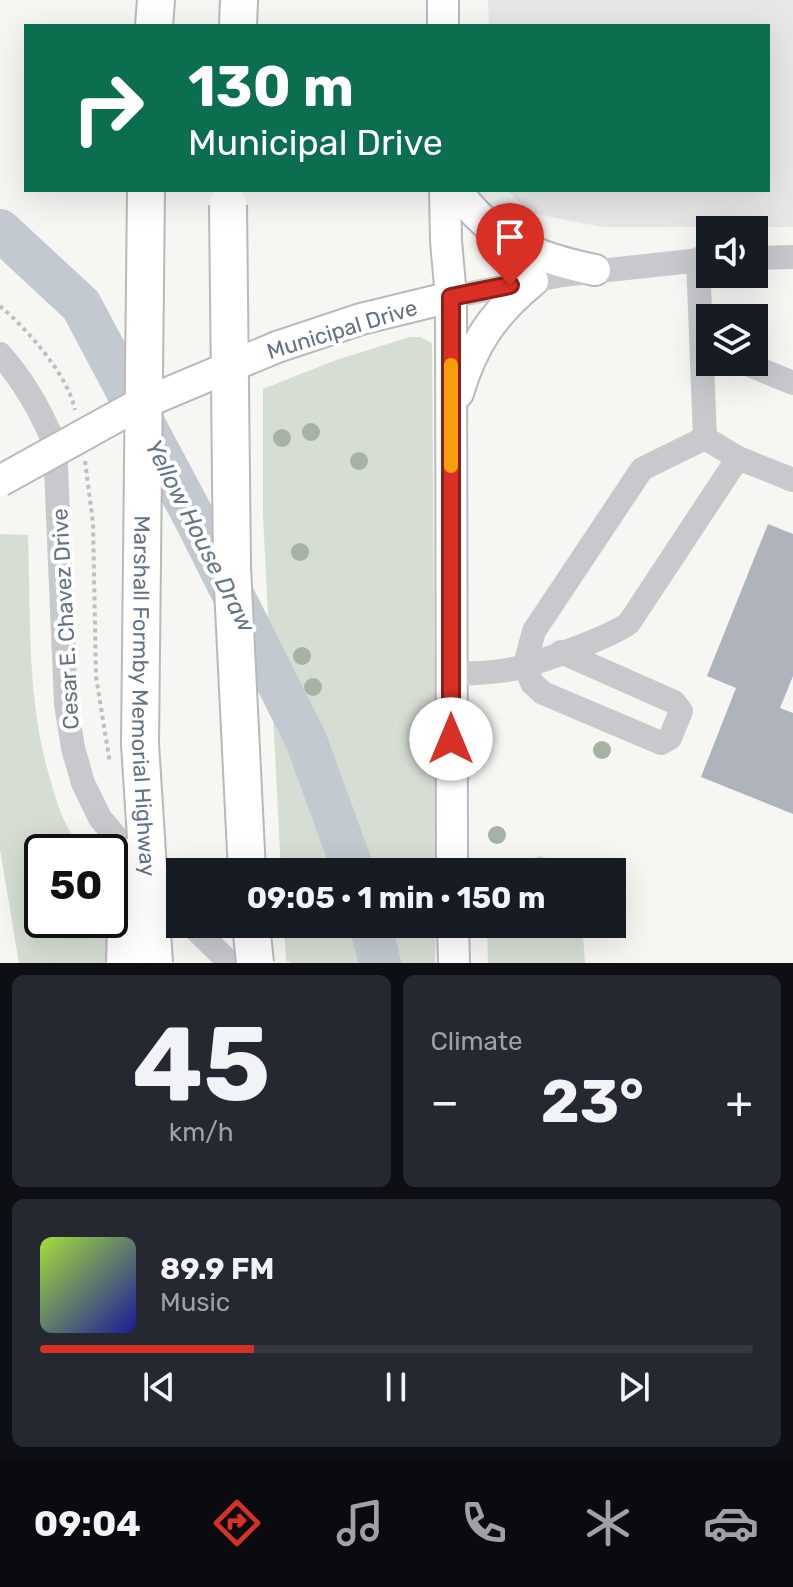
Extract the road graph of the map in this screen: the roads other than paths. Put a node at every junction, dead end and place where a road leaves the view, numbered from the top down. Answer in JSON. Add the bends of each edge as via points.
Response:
{"nodes":[{"id":1,"x":156,"y":0,"type":"edge"},
{"id":2,"x":239,"y":0,"type":"edge"},
{"id":3,"x":443,"y":0,"type":"edge"},
{"id":4,"x":154,"y":24,"type":"edge"},
{"id":5,"x":238,"y":24,"type":"edge"},
{"id":6,"x":443,"y":24,"type":"edge"},
{"id":7,"x":146,"y":192,"type":"edge"},
{"id":8,"x":445,"y":192,"type":"edge"},
{"id":9,"x":458,"y":192,"type":"edge"},
{"id":10,"x":228,"y":198,"type":"edge"},
{"id":11,"x":793,"y":257,"type":"edge"},
{"id":12,"x":768,"y":258,"type":"edge"},
{"id":13,"x":696,"y":260,"type":"edge"},
{"id":14,"x":595,"y":270,"type":"junction"},
{"id":15,"x":533,"y":281,"type":"junction"},
{"id":16,"x":451,"y":297,"type":"junction"},
{"id":17,"x":0,"y":354,"type":"edge"},
{"id":18,"x":768,"y":373,"type":"edge"},
{"id":19,"x":706,"y":376,"type":"edge"},
{"id":20,"x":793,"y":383,"type":"edge"},
{"id":21,"x":451,"y":417,"type":"junction"},
{"id":22,"x":705,"y":438,"type":"junction"},
{"id":23,"x":738,"y":458,"type":"junction"},
{"id":24,"x":793,"y":480,"type":"edge"},
{"id":25,"x":0,"y":481,"type":"edge"},
{"id":26,"x":561,"y":652,"type":"junction"},
{"id":27,"x":525,"y":665,"type":"junction"},
{"id":28,"x":451,"y":675,"type":"junction"},
{"id":29,"x":140,"y":744,"type":"junction"},
{"id":30,"x":246,"y":858,"type":"edge"},
{"id":31,"x":452,"y":858,"type":"edge"},
{"id":32,"x":166,"y":896,"type":"edge"},
{"id":33,"x":204,"y":938,"type":"edge"},
{"id":34,"x":252,"y":938,"type":"edge"},
{"id":35,"x":453,"y":938,"type":"edge"},
{"id":36,"x":125,"y":963,"type":"edge"},
{"id":37,"x":154,"y":963,"type":"edge"},
{"id":38,"x":230,"y":963,"type":"edge"},
{"id":39,"x":255,"y":963,"type":"edge"},
{"id":40,"x":454,"y":963,"type":"edge"}],
"edges":[{"from":1,"to":4,"type":"highway"},
{"from":2,"to":5,"type":"highway"},
{"from":3,"to":6,"type":"main road"},
{"from":7,"to":29,"type":"highway","name":"Marshall Formby Memorial Highway","bridge":true},
{"from":8,"to":16,"type":"main road"},
{"from":9,"to":14,"type":"main road","via":[[512,242],[552,261]]},
{"from":10,"to":30,"type":"highway","bridge":true,"via":[[232,567]]},
{"from":11,"to":12,"type":"street"},
{"from":13,"to":14,"type":"street","name":"Municipal Drive"},
{"from":14,"to":15,"type":"street","name":"Municipal Drive"},
{"from":15,"to":16,"type":"street","name":"Municipal Drive"},
{"from":15,"to":21,"type":"main road","via":[[487,327]]},
{"from":16,"to":21,"type":"main road"},
{"from":16,"to":25,"type":"main road","name":"Municipal Drive","bridge":true,"via":[[277,347],[132,408]]},
{"from":17,"to":32,"type":"street","name":"Cesar E. Chavez Drive","via":[[39,406],[55,445],[66,704],[83,783],[100,818]]},
{"from":18,"to":20,"type":"street"},
{"from":19,"to":22,"type":"street"},
{"from":21,"to":28,"type":"main road"},
{"from":22,"to":23,"type":"street"},
{"from":22,"to":27,"type":"street","via":[[642,469],[534,631]]},
{"from":23,"to":24,"type":"street"},
{"from":23,"to":26,"type":"street","via":[[629,623]]},
{"from":26,"to":27,"type":"street"},
{"from":26,"to":27,"type":"street","via":[[674,702],[681,711],[670,738],[661,743],[543,693]]},
{"from":27,"to":28,"type":"street"},
{"from":28,"to":31,"type":"main road"},
{"from":29,"to":36,"type":"highway","bridge":true,"via":[[125,884]]},
{"from":29,"to":37,"type":"highway","name":"Marshall Formby Memorial Highway","bridge":true},
{"from":33,"to":38,"type":"street"},
{"from":34,"to":39,"type":"highway","bridge":true},
{"from":35,"to":40,"type":"main road"}]}
